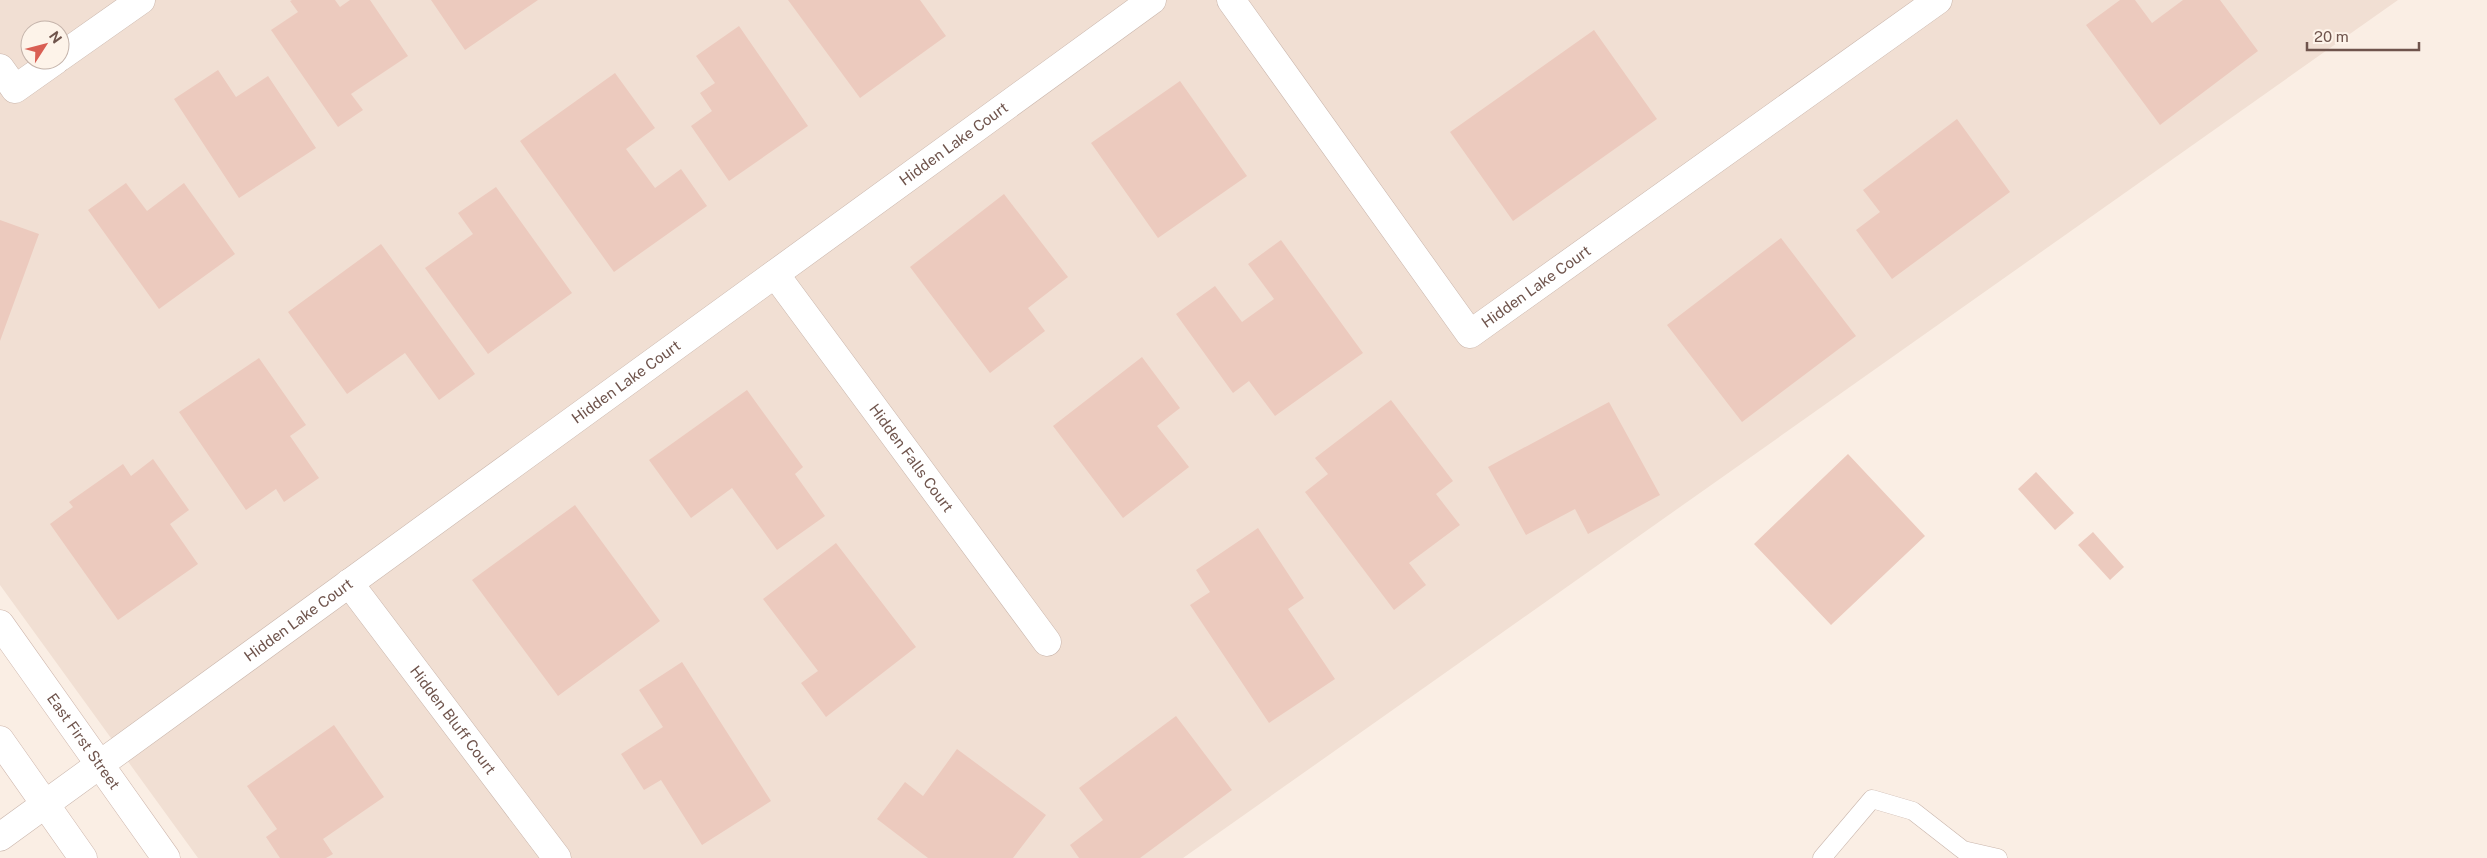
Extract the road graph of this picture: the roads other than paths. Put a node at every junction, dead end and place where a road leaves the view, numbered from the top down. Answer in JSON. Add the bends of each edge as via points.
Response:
{"nodes":[{"id":1,"x":141,"y":0,"type":"edge"},
{"id":2,"x":1152,"y":0,"type":"edge"},
{"id":3,"x":1231,"y":0,"type":"edge"},
{"id":4,"x":1938,"y":0,"type":"edge"},
{"id":5,"x":70,"y":50,"type":"edge"},
{"id":6,"x":29,"y":70,"type":"edge"},
{"id":7,"x":7,"y":78,"type":"edge"},
{"id":8,"x":775,"y":274,"type":"junction"},
{"id":9,"x":349,"y":583,"type":"junction"},
{"id":10,"x":0,"y":624,"type":"edge"},
{"id":11,"x":1047,"y":642,"type":"dead end"},
{"id":12,"x":0,"y":740,"type":"edge"},
{"id":13,"x":99,"y":766,"type":"junction"},
{"id":14,"x":46,"y":804,"type":"junction"},
{"id":15,"x":0,"y":836,"type":"edge"},
{"id":16,"x":84,"y":858,"type":"edge"},
{"id":17,"x":166,"y":858,"type":"edge"},
{"id":18,"x":557,"y":858,"type":"edge"},
{"id":19,"x":1822,"y":858,"type":"edge"},
{"id":20,"x":1998,"y":858,"type":"edge"}],
"edges":[{"from":1,"to":5,"type":"street"},
{"from":2,"to":8,"type":"street","name":"Hidden Lake Court"},
{"from":3,"to":4,"type":"street","name":"Hidden Lake Court","via":[[1470,334]]},
{"from":6,"to":7,"type":"street"},
{"from":8,"to":9,"type":"street","name":"Hidden Lake Court"},
{"from":8,"to":11,"type":"street","name":"Hidden Falls Court"},
{"from":9,"to":13,"type":"street","name":"Hidden Lake Court"},
{"from":9,"to":18,"type":"street","name":"Hidden Bluff Court"},
{"from":10,"to":13,"type":"street","name":"East First Street"},
{"from":12,"to":14,"type":"street"},
{"from":13,"to":14,"type":"street","name":"Hidden Lake Court"},
{"from":13,"to":17,"type":"street","name":"East First Street"},
{"from":14,"to":15,"type":"street","name":"Hidden Lake Court"},
{"from":14,"to":16,"type":"street"},
{"from":19,"to":20,"type":"lane","via":[[1872,799],[1914,811],[1962,850]]}]}
